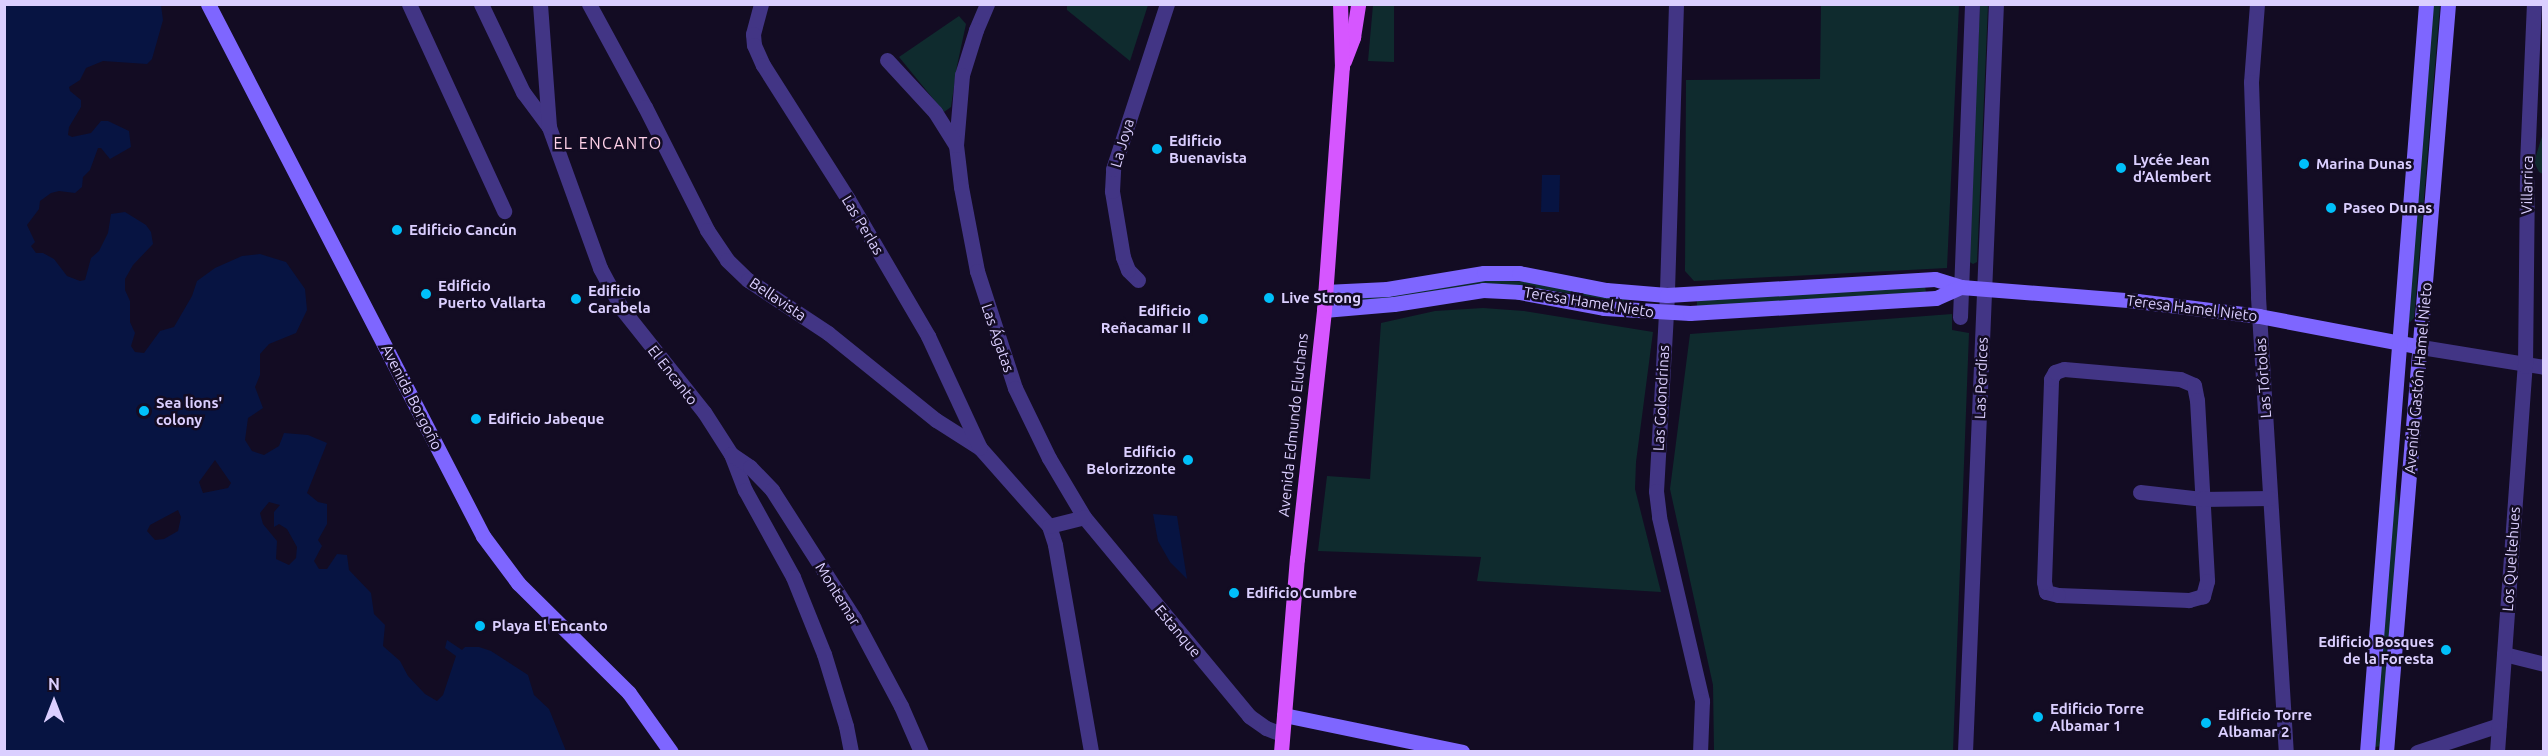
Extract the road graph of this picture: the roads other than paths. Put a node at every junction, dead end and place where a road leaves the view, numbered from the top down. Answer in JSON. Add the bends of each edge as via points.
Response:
{"nodes":[{"id":1,"x":208,"y":4,"type":"edge"},
{"id":2,"x":409,"y":4,"type":"edge"},
{"id":3,"x":481,"y":4,"type":"edge"},
{"id":4,"x":540,"y":4,"type":"edge"},
{"id":5,"x":589,"y":4,"type":"edge"},
{"id":6,"x":761,"y":4,"type":"edge"},
{"id":7,"x":987,"y":4,"type":"edge"},
{"id":8,"x":1167,"y":4,"type":"edge"},
{"id":9,"x":1340,"y":4,"type":"edge"},
{"id":10,"x":1358,"y":4,"type":"edge"},
{"id":11,"x":1676,"y":4,"type":"edge"},
{"id":12,"x":1972,"y":4,"type":"edge"},
{"id":13,"x":1996,"y":4,"type":"edge"},
{"id":14,"x":2257,"y":4,"type":"edge"},
{"id":15,"x":2426,"y":4,"type":"edge"},
{"id":16,"x":2448,"y":4,"type":"edge"},
{"id":17,"x":2534,"y":4,"type":"edge"},
{"id":18,"x":886,"y":60,"type":"dead end"},
{"id":19,"x":1342,"y":66,"type":"junction"},
{"id":20,"x":549,"y":127,"type":"junction"},
{"id":21,"x":956,"y":145,"type":"junction"},
{"id":22,"x":504,"y":211,"type":"dead end"},
{"id":23,"x":1138,"y":280,"type":"dead end"},
{"id":24,"x":1961,"y":287,"type":"junction"},
{"id":25,"x":1984,"y":287,"type":"junction"},
{"id":26,"x":1325,"y":292,"type":"junction"},
{"id":27,"x":1667,"y":295,"type":"junction"},
{"id":28,"x":1324,"y":310,"type":"junction"},
{"id":29,"x":1666,"y":314,"type":"junction"},
{"id":30,"x":2259,"y":316,"type":"junction"},
{"id":31,"x":1960,"y":317,"type":"dead end"},
{"id":32,"x":2399,"y":343,"type":"junction"},
{"id":33,"x":2421,"y":347,"type":"junction"},
{"id":34,"x":2525,"y":366,"type":"junction"},
{"id":35,"x":2544,"y":367,"type":"edge"},
{"id":36,"x":980,"y":448,"type":"junction"},
{"id":37,"x":731,"y":454,"type":"junction"},
{"id":38,"x":2140,"y":492,"type":"dead end"},
{"id":39,"x":2270,"y":498,"type":"junction"},
{"id":40,"x":2202,"y":499,"type":"junction"},
{"id":41,"x":1084,"y":517,"type":"junction"},
{"id":42,"x":1049,"y":526,"type":"junction"},
{"id":43,"x":2504,"y":654,"type":"junction"},
{"id":44,"x":2544,"y":664,"type":"edge"},
{"id":45,"x":1284,"y":715,"type":"junction"},
{"id":46,"x":2499,"y":725,"type":"junction"},
{"id":47,"x":1282,"y":734,"type":"junction"},
{"id":48,"x":671,"y":752,"type":"edge"},
{"id":49,"x":851,"y":752,"type":"edge"},
{"id":50,"x":921,"y":752,"type":"edge"},
{"id":51,"x":1091,"y":752,"type":"edge"},
{"id":52,"x":1281,"y":752,"type":"edge"},
{"id":53,"x":1462,"y":752,"type":"edge"},
{"id":54,"x":1700,"y":752,"type":"edge"},
{"id":55,"x":1965,"y":752,"type":"edge"},
{"id":56,"x":2286,"y":752,"type":"edge"},
{"id":57,"x":2367,"y":752,"type":"edge"},
{"id":58,"x":2386,"y":752,"type":"edge"},
{"id":59,"x":2417,"y":752,"type":"edge"},
{"id":60,"x":2497,"y":752,"type":"edge"}],
"edges":[{"from":1,"to":48,"type":"main road","name":"Avenida Borgoño","via":[[483,536],[518,583],[629,693]]},
{"from":2,"to":22,"type":"street"},
{"from":3,"to":20,"type":"street","name":"El Encanto","via":[[523,93]]},
{"from":4,"to":20,"type":"street"},
{"from":5,"to":36,"type":"street","name":"Bellavista","via":[[707,230],[727,260],[748,280],[828,333],[936,420]]},
{"from":6,"to":36,"type":"street","name":"Las Perlas","via":[[753,34],[763,65],[928,336]]},
{"from":7,"to":21,"type":"street","name":"Las Ágatas","via":[[962,75]]},
{"from":8,"to":23,"type":"street","name":"La Joya","via":[[1113,169],[1112,191],[1123,257]]},
{"from":9,"to":19,"type":"main road","name":"Avenida Edmundo Eluchans"},
{"from":10,"to":19,"type":"main road","name":"Avenida Edmundo Eluchans","via":[[1353,37]]},
{"from":11,"to":27,"type":"street","name":"Las Golondrinas"},
{"from":12,"to":24,"type":"street"},
{"from":13,"to":25,"type":"street","name":"Las Perdices"},
{"from":14,"to":30,"type":"street","name":"Las Tórtolas","via":[[2251,82]]},
{"from":15,"to":32,"type":"main road","name":"Avenida Gastón Hamel Nieto"},
{"from":16,"to":33,"type":"main road","name":"Avenida Gastón Hamel Nieto"},
{"from":17,"to":34,"type":"street","name":"Villarrica","via":[[2527,163]]},
{"from":18,"to":21,"type":"street","name":"Las Ágatas","via":[[935,112]]},
{"from":19,"to":26,"type":"main road","name":"Avenida Edmundo Eluchans"},
{"from":20,"to":37,"type":"street","name":"El Encanto","via":[[600,267],[622,309],[704,412]]},
{"from":21,"to":41,"type":"street","name":"Las Ágatas","via":[[977,271],[1001,352],[1031,423]]},
{"from":24,"to":25,"type":"main road","name":"Teresa Hamel Nieto"},
{"from":24,"to":27,"type":"main road","name":"Teresa Hamel Nieto","via":[[1935,279]]},
{"from":24,"to":29,"type":"main road","name":"Teresa Hamel Nieto","via":[[1936,298]]},
{"from":24,"to":31,"type":"street"},
{"from":25,"to":30,"type":"main road","name":"Teresa Hamel Nieto"},
{"from":25,"to":55,"type":"street","name":"Las Perdices"},
{"from":26,"to":27,"type":"main road","name":"Teresa Hamel Nieto","via":[[1387,289],[1467,274],[1502,272],[1606,290]]},
{"from":26,"to":28,"type":"main road","name":"Avenida Edmundo Eluchans"},
{"from":27,"to":29,"type":"street","name":"Las Golondrinas"},
{"from":28,"to":29,"type":"main road","name":"Teresa Hamel Nieto","via":[[1483,290]]},
{"from":28,"to":45,"type":"main road","name":"Avenida Edmundo Eluchans"},
{"from":29,"to":54,"type":"street","name":"Las Golondrinas","via":[[1657,504],[1702,701]]},
{"from":30,"to":32,"type":"main road","name":"Teresa Hamel Nieto"},
{"from":30,"to":39,"type":"street","name":"Las Tórtolas"},
{"from":32,"to":33,"type":"main road","name":"Teresa Hamel Nieto"},
{"from":32,"to":57,"type":"main road","name":"Avenida Gastón Hamel Nieto"},
{"from":33,"to":34,"type":"street"},
{"from":33,"to":58,"type":"main road","name":"Avenida Gastón Hamel Nieto"},
{"from":34,"to":35,"type":"street"},
{"from":34,"to":43,"type":"street","name":"Los Queltehues"},
{"from":36,"to":42,"type":"street","name":"Bellavista"},
{"from":37,"to":49,"type":"street","name":"El Encanto","via":[[745,490],[793,577],[824,654]]},
{"from":37,"to":50,"type":"street","name":"Montemar","via":[[772,490],[848,608]]},
{"from":38,"to":40,"type":"street"},
{"from":39,"to":40,"type":"street"},
{"from":39,"to":56,"type":"street","name":"Las Tórtolas"},
{"from":40,"to":40,"type":"street","via":[[2194,386],[2180,379],[2064,369],[2055,372],[2051,379],[2046,592],[2189,600],[2203,596],[2207,581]]},
{"from":41,"to":42,"type":"street"},
{"from":41,"to":47,"type":"street","name":"Estanque","via":[[1249,716]]},
{"from":42,"to":51,"type":"street","name":"Bellavista"},
{"from":43,"to":44,"type":"street"},
{"from":43,"to":46,"type":"street","name":"Los Queltehues"},
{"from":45,"to":47,"type":"main road","name":"Avenida Edmundo Eluchans"},
{"from":45,"to":53,"type":"main road"},
{"from":46,"to":59,"type":"street"},
{"from":46,"to":60,"type":"street","name":"Los Queltehues"},
{"from":47,"to":52,"type":"main road","name":"Avenida Edmundo Eluchans"}]}
